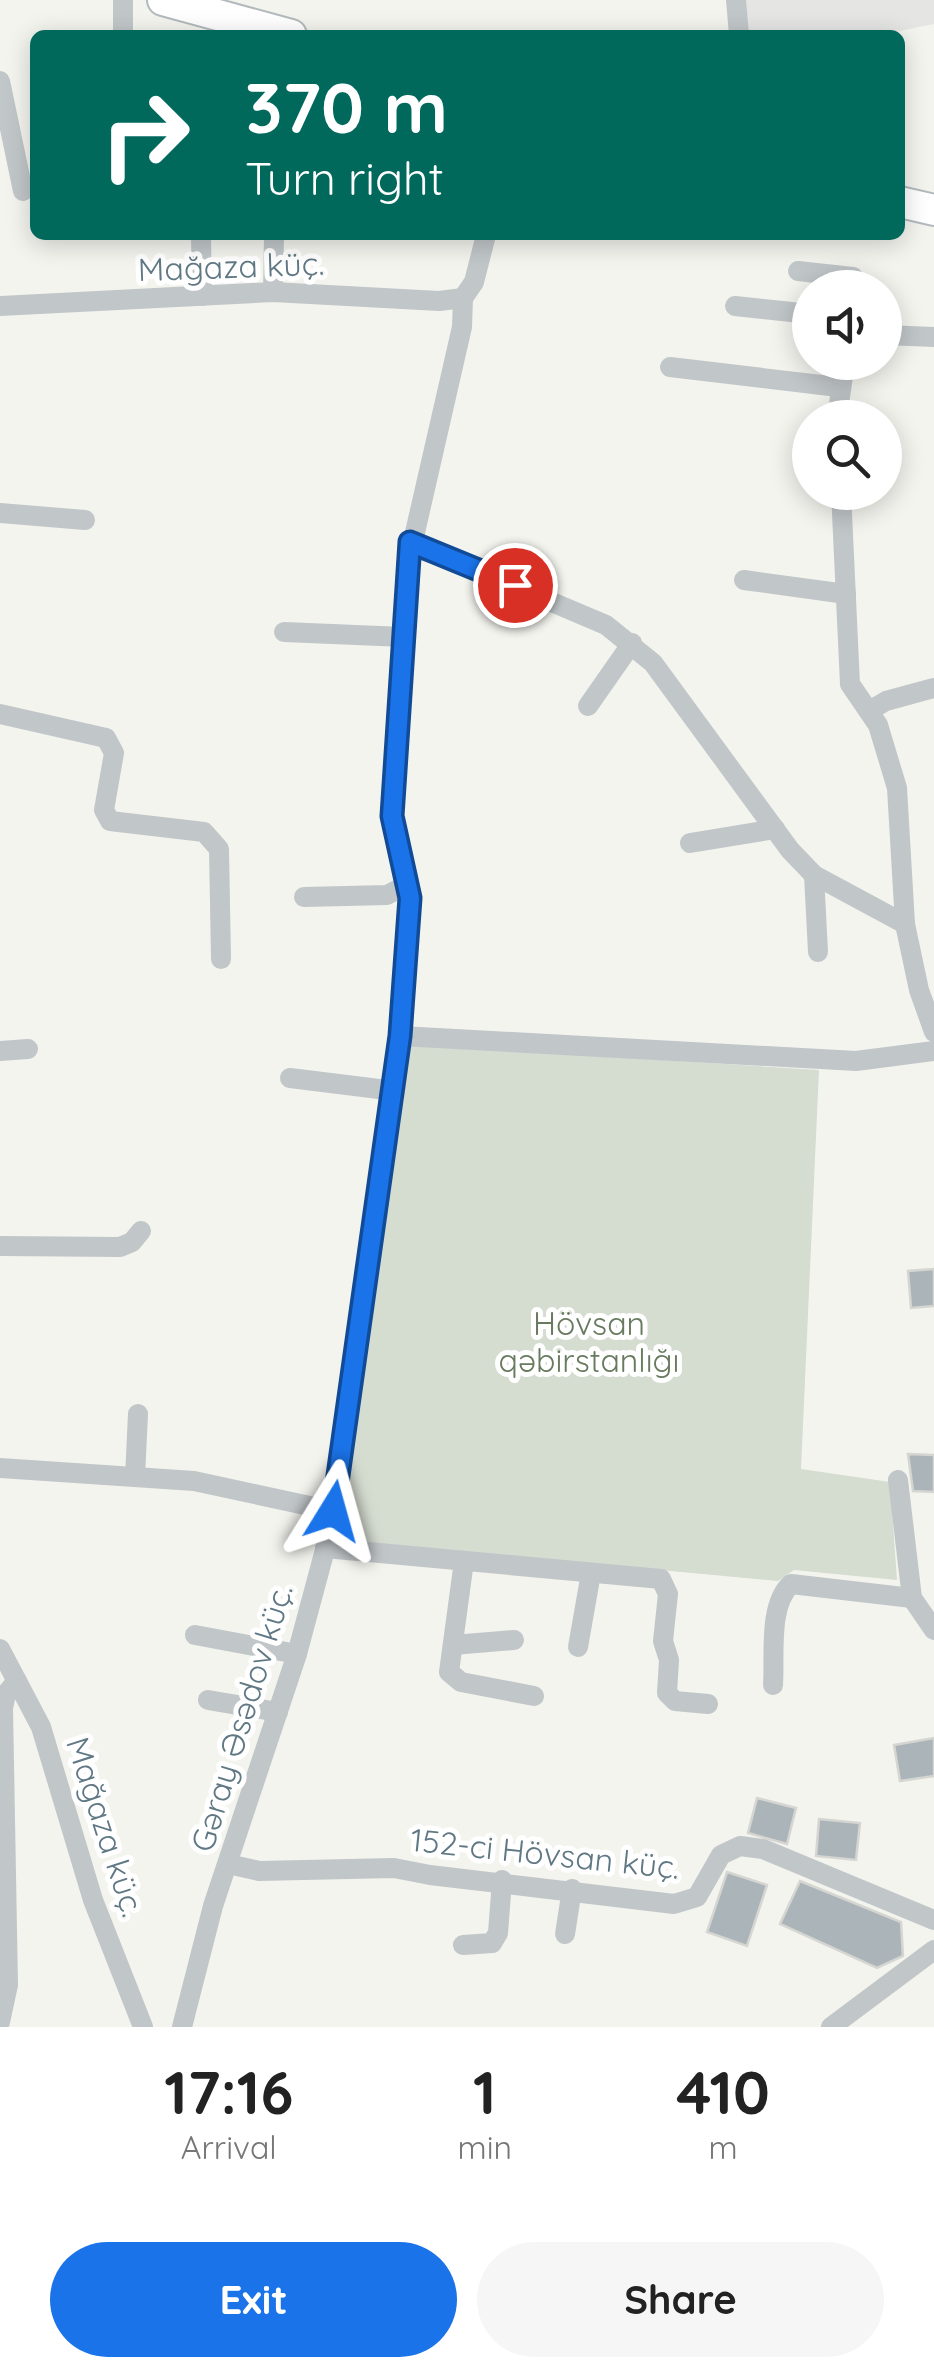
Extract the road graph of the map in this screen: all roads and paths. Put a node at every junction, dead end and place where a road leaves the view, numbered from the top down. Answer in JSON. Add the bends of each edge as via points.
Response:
{"nodes":[{"id":1,"x":122,"y":0,"type":"edge"},
{"id":2,"x":163,"y":0,"type":"edge"},
{"id":3,"x":736,"y":0,"type":"edge"},
{"id":4,"x":202,"y":24,"type":"edge"},
{"id":5,"x":124,"y":30,"type":"edge"},
{"id":6,"x":251,"y":30,"type":"edge"},
{"id":7,"x":739,"y":30,"type":"edge"},
{"id":8,"x":0,"y":81,"type":"edge"},
{"id":9,"x":23,"y":191,"type":"dead end"},
{"id":10,"x":905,"y":203,"type":"edge"},
{"id":11,"x":934,"y":210,"type":"edge"},
{"id":12,"x":201,"y":240,"type":"edge"},
{"id":13,"x":274,"y":240,"type":"edge"},
{"id":14,"x":485,"y":240,"type":"edge"},
{"id":15,"x":273,"y":292,"type":"junction"},
{"id":16,"x":202,"y":296,"type":"junction"},
{"id":17,"x":463,"y":298,"type":"junction"},
{"id":18,"x":0,"y":306,"type":"edge"},
{"id":19,"x":735,"y":306,"type":"dead end"},
{"id":20,"x":792,"y":312,"type":"edge"},
{"id":21,"x":902,"y":335,"type":"edge"},
{"id":22,"x":934,"y":336,"type":"edge"},
{"id":23,"x":670,"y":367,"type":"dead end"},
{"id":24,"x":840,"y":380,"type":"edge"},
{"id":25,"x":838,"y":387,"type":"junction"},
{"id":26,"x":838,"y":400,"type":"edge"},
{"id":27,"x":842,"y":510,"type":"edge"},
{"id":28,"x":0,"y":513,"type":"edge"},
{"id":29,"x":85,"y":520,"type":"dead end"},
{"id":30,"x":410,"y":542,"type":"junction"},
{"id":31,"x":744,"y":580,"type":"dead end"},
{"id":32,"x":846,"y":594,"type":"junction"},
{"id":33,"x":284,"y":632,"type":"dead end"},
{"id":34,"x":404,"y":637,"type":"junction"},
{"id":35,"x":632,"y":643,"type":"junction"},
{"id":36,"x":934,"y":688,"type":"edge"},
{"id":37,"x":588,"y":706,"type":"dead end"},
{"id":38,"x":869,"y":711,"type":"junction"},
{"id":39,"x":0,"y":714,"type":"edge"},
{"id":40,"x":775,"y":829,"type":"junction"},
{"id":41,"x":690,"y":843,"type":"dead end"},
{"id":42,"x":814,"y":875,"type":"junction"},
{"id":43,"x":408,"y":884,"type":"junction"},
{"id":44,"x":304,"y":897,"type":"dead end"},
{"id":45,"x":906,"y":924,"type":"junction"},
{"id":46,"x":818,"y":952,"type":"dead end"},
{"id":47,"x":220,"y":959,"type":"dead end"},
{"id":48,"x":934,"y":1032,"type":"edge"},
{"id":49,"x":400,"y":1036,"type":"junction"},
{"id":50,"x":28,"y":1050,"type":"dead end"},
{"id":51,"x":0,"y":1051,"type":"edge"},
{"id":52,"x":934,"y":1051,"type":"edge"},
{"id":53,"x":290,"y":1078,"type":"dead end"},
{"id":54,"x":395,"y":1091,"type":"junction"},
{"id":55,"x":141,"y":1232,"type":"dead end"},
{"id":56,"x":0,"y":1246,"type":"edge"},
{"id":57,"x":138,"y":1414,"type":"dead end"},
{"id":58,"x":0,"y":1468,"type":"edge"},
{"id":59,"x":135,"y":1477,"type":"junction"},
{"id":60,"x":898,"y":1480,"type":"dead end"},
{"id":61,"x":333,"y":1511,"type":"junction"},
{"id":62,"x":326,"y":1548,"type":"junction"},
{"id":63,"x":464,"y":1561,"type":"junction"},
{"id":64,"x":591,"y":1573,"type":"junction"},
{"id":65,"x":912,"y":1598,"type":"junction"},
{"id":66,"x":934,"y":1630,"type":"edge"},
{"id":67,"x":194,"y":1634,"type":"dead end"},
{"id":68,"x":514,"y":1640,"type":"dead end"},
{"id":69,"x":453,"y":1645,"type":"junction"},
{"id":70,"x":578,"y":1647,"type":"dead end"},
{"id":71,"x":0,"y":1650,"type":"edge"},
{"id":72,"x":298,"y":1654,"type":"junction"},
{"id":73,"x":17,"y":1680,"type":"junction"},
{"id":74,"x":773,"y":1685,"type":"dead end"},
{"id":75,"x":534,"y":1696,"type":"dead end"},
{"id":76,"x":208,"y":1700,"type":"dead end"},
{"id":77,"x":708,"y":1704,"type":"dead end"},
{"id":78,"x":278,"y":1712,"type":"junction"},
{"id":79,"x":228,"y":1864,"type":"junction"},
{"id":80,"x":502,"y":1880,"type":"junction"},
{"id":81,"x":572,"y":1888,"type":"junction"},
{"id":82,"x":934,"y":1920,"type":"edge"},
{"id":83,"x":565,"y":1934,"type":"dead end"},
{"id":84,"x":463,"y":1945,"type":"dead end"},
{"id":85,"x":934,"y":1950,"type":"edge"},
{"id":86,"x":0,"y":2022,"type":"edge"},
{"id":87,"x":143,"y":2027,"type":"edge"},
{"id":88,"x":182,"y":2027,"type":"edge"},
{"id":89,"x":831,"y":2027,"type":"edge"}],
"edges":[{"from":1,"to":5,"type":"street"},
{"from":2,"to":4,"type":"main road"},
{"from":3,"to":7,"type":"street"},
{"from":4,"to":6,"type":"main road"},
{"from":8,"to":9,"type":"street"},
{"from":10,"to":11,"type":"main road"},
{"from":12,"to":16,"type":"street"},
{"from":13,"to":15,"type":"street"},
{"from":14,"to":17,"type":"street","name":"Gəray Əsədov küç."},
{"from":15,"to":16,"type":"street","name":"Mağaza küç."},
{"from":15,"to":17,"type":"street","name":"Mağaza küç."},
{"from":16,"to":18,"type":"street","name":"Mağaza küç."},
{"from":17,"to":30,"type":"street","name":"Gəray Əsədov küç.","via":[[462,327]]},
{"from":19,"to":20,"type":"street"},
{"from":21,"to":22,"type":"street"},
{"from":23,"to":25,"type":"street"},
{"from":24,"to":25,"type":"street"},
{"from":25,"to":26,"type":"street"},
{"from":27,"to":32,"type":"street"},
{"from":28,"to":29,"type":"street"},
{"from":30,"to":34,"type":"street","name":"Gəray Əsədov küç."},
{"from":30,"to":35,"type":"street","via":[[606,625]]},
{"from":31,"to":32,"type":"street"},
{"from":32,"to":38,"type":"street","via":[[850,684]]},
{"from":33,"to":34,"type":"street"},
{"from":34,"to":43,"type":"street","name":"Gəray Əsədov küç.","via":[[392,816]]},
{"from":35,"to":37,"type":"street"},
{"from":35,"to":40,"type":"street","via":[[653,662]]},
{"from":36,"to":38,"type":"street"},
{"from":38,"to":45,"type":"street","via":[[897,788]]},
{"from":39,"to":47,"type":"street","via":[[106,738],[114,753],[104,810],[110,822],[213,838]]},
{"from":40,"to":41,"type":"street"},
{"from":40,"to":42,"type":"street"},
{"from":42,"to":45,"type":"street"},
{"from":42,"to":46,"type":"street"},
{"from":43,"to":44,"type":"street","via":[[387,895]]},
{"from":43,"to":49,"type":"street","name":"Gəray Əsədov küç."},
{"from":45,"to":48,"type":"street"},
{"from":49,"to":52,"type":"street","via":[[856,1061]]},
{"from":49,"to":54,"type":"street","name":"Gəray Əsədov küç."},
{"from":50,"to":51,"type":"street"},
{"from":53,"to":54,"type":"street"},
{"from":54,"to":61,"type":"street","name":"Gəray Əsədov küç."},
{"from":55,"to":56,"type":"street","via":[[120,1247]]},
{"from":57,"to":59,"type":"street"},
{"from":58,"to":59,"type":"street"},
{"from":59,"to":61,"type":"street","via":[[194,1481]]},
{"from":60,"to":65,"type":"street"},
{"from":61,"to":62,"type":"street","name":"Gəray Əsədov küç."},
{"from":62,"to":63,"type":"street"},
{"from":62,"to":72,"type":"street","name":"Gəray Əsədov küç."},
{"from":63,"to":64,"type":"street"},
{"from":63,"to":69,"type":"street"},
{"from":64,"to":70,"type":"street"},
{"from":64,"to":77,"type":"street","via":[[667,1584],[667,1693],[675,1701]]},
{"from":65,"to":66,"type":"street"},
{"from":65,"to":74,"type":"street","via":[[790,1584],[778,1606]]},
{"from":67,"to":72,"type":"street"},
{"from":68,"to":69,"type":"street"},
{"from":69,"to":75,"type":"street","via":[[452,1678]]},
{"from":71,"to":73,"type":"street","name":"Mağaza küç."},
{"from":72,"to":78,"type":"street","name":"Gəray Əsədov küç."},
{"from":73,"to":86,"type":"street","via":[[3,1708],[8,1984]]},
{"from":73,"to":87,"type":"street","name":"Mağaza küç.","via":[[41,1727],[93,1900]]},
{"from":76,"to":78,"type":"street"},
{"from":78,"to":79,"type":"street","name":"Gəray Əsədov küç."},
{"from":79,"to":80,"type":"street","name":"152-ci Hövsan küç.","via":[[259,1871],[403,1868]]},
{"from":79,"to":88,"type":"street","name":"Gəray Əsədov küç."},
{"from":80,"to":81,"type":"street","name":"152-ci Hövsan küç."},
{"from":80,"to":84,"type":"street","via":[[498,1933],[492,1943]]},
{"from":81,"to":82,"type":"street","name":"152-ci Hövsan küç.","via":[[687,1903],[721,1855],[748,1846]]},
{"from":81,"to":83,"type":"street"},
{"from":85,"to":89,"type":"street"}]}
